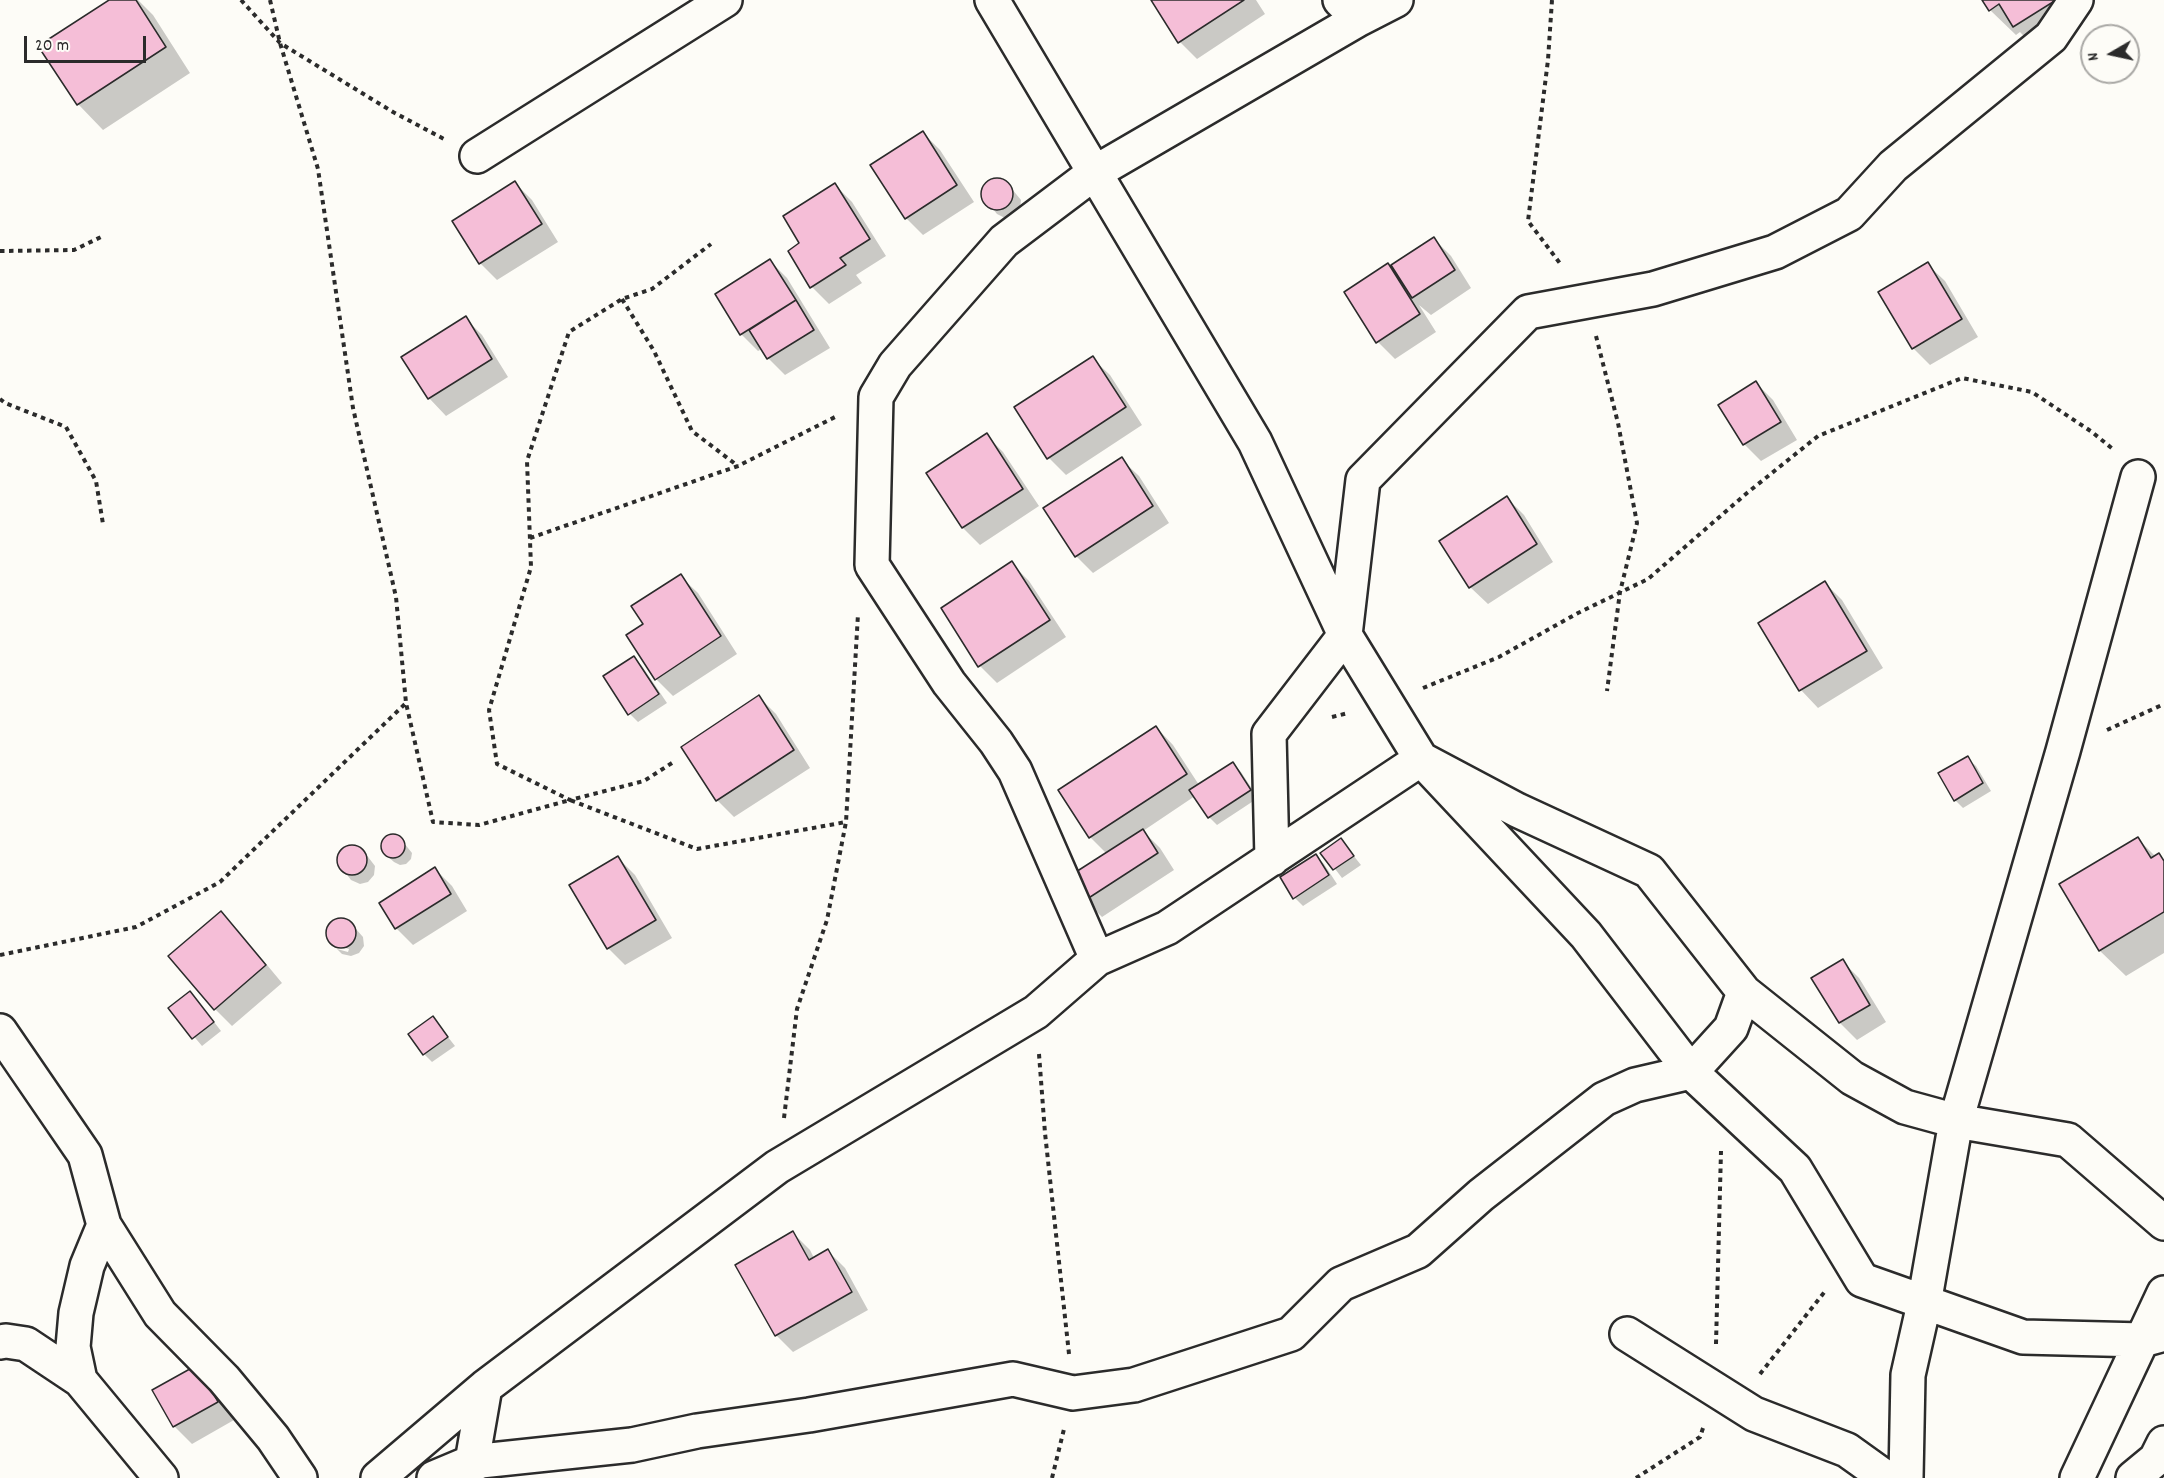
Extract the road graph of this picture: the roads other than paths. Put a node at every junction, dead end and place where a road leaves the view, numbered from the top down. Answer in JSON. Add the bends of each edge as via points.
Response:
{"nodes":[{"id":1,"x":725,"y":0,"type":"edge"},
{"id":2,"x":992,"y":0,"type":"edge"},
{"id":3,"x":1396,"y":0,"type":"edge"},
{"id":4,"x":2076,"y":0,"type":"edge"},
{"id":5,"x":1350,"y":10,"type":"edge"},
{"id":6,"x":477,"y":156,"type":"road end"},
{"id":7,"x":1094,"y":173,"type":"junction"},
{"id":8,"x":2138,"y":477,"type":"road end"},
{"id":9,"x":1345,"y":635,"type":"junction"},
{"id":10,"x":1421,"y":759,"type":"junction"},
{"id":11,"x":1272,"y":859,"type":"junction"},
{"id":12,"x":1097,"y":959,"type":"junction"},
{"id":13,"x":1744,"y":992,"type":"junction"},
{"id":14,"x":0,"y":1031,"type":"edge"},
{"id":15,"x":1691,"y":1072,"type":"junction"},
{"id":16,"x":1956,"y":1121,"type":"junction"},
{"id":17,"x":2164,"y":1223,"type":"edge"},
{"id":18,"x":104,"y":1225,"type":"junction"},
{"id":19,"x":2164,"y":1293,"type":"edge"},
{"id":20,"x":1924,"y":1304,"type":"junction"},
{"id":21,"x":1627,"y":1334,"type":"dead end"},
{"id":22,"x":2153,"y":1337,"type":"edge"},
{"id":23,"x":0,"y":1342,"type":"edge"},
{"id":24,"x":80,"y":1380,"type":"junction"},
{"id":25,"x":485,"y":1387,"type":"junction"},
{"id":26,"x":470,"y":1470,"type":"edge"},
{"id":27,"x":160,"y":1478,"type":"edge"},
{"id":28,"x":300,"y":1478,"type":"edge"},
{"id":29,"x":378,"y":1478,"type":"edge"},
{"id":30,"x":434,"y":1478,"type":"edge"},
{"id":31,"x":1886,"y":1478,"type":"edge"},
{"id":32,"x":1906,"y":1478,"type":"edge"},
{"id":33,"x":2077,"y":1478,"type":"edge"}],
"edges":[{"from":1,"to":6,"type":"street"},
{"from":2,"to":7,"type":"street"},
{"from":3,"to":5,"type":"street"},
{"from":4,"to":9,"type":"street","via":[[2051,37],[1893,166],[1849,214],[1775,252],[1653,289],[1528,312],[1363,480]]},
{"from":5,"to":7,"type":"street"},
{"from":7,"to":9,"type":"street","via":[[1255,442]]},
{"from":7,"to":12,"type":"street","via":[[1004,241],[895,365],[876,397],[872,565],[949,683],[1015,771]]},
{"from":8,"to":16,"type":"street"},
{"from":9,"to":10,"type":"street"},
{"from":9,"to":11,"type":"street","via":[[1269,734]]},
{"from":10,"to":11,"type":"street"},
{"from":10,"to":13,"type":"street","via":[[1517,810],[1649,871]]},
{"from":10,"to":15,"type":"street","via":[[1586,935]]},
{"from":11,"to":12,"type":"street","via":[[1167,928]]},
{"from":12,"to":25,"type":"street","via":[[1036,1012],[777,1167]]},
{"from":13,"to":15,"type":"street","via":[[1731,1028]]},
{"from":13,"to":16,"type":"street","via":[[1852,1078],[1905,1107]]},
{"from":14,"to":18,"type":"street","via":[[85,1155]]},
{"from":15,"to":20,"type":"street","via":[[1795,1169],[1862,1280]]},
{"from":15,"to":26,"type":"street","via":[[1635,1085],[1604,1100],[1481,1195],[1418,1251],[1341,1284],[1291,1334],[1134,1385],[1073,1393],[1013,1379]]},
{"from":16,"to":17,"type":"street","via":[[2068,1140]]},
{"from":16,"to":20,"type":"street"},
{"from":18,"to":24,"type":"street","via":[[87,1266],[76,1313],[73,1347]]},
{"from":18,"to":28,"type":"street","via":[[160,1314],[224,1379]]},
{"from":19,"to":22,"type":"street"},
{"from":20,"to":22,"type":"street","via":[[2023,1337]]},
{"from":20,"to":32,"type":"street","via":[[1908,1375]]},
{"from":21,"to":31,"type":"street","via":[[1754,1414],[1847,1450]]},
{"from":22,"to":33,"type":"street"},
{"from":23,"to":24,"type":"street","via":[[26,1344]]},
{"from":24,"to":27,"type":"street"},
{"from":25,"to":26,"type":"street"},
{"from":25,"to":29,"type":"street"},
{"from":26,"to":30,"type":"street"}]}
